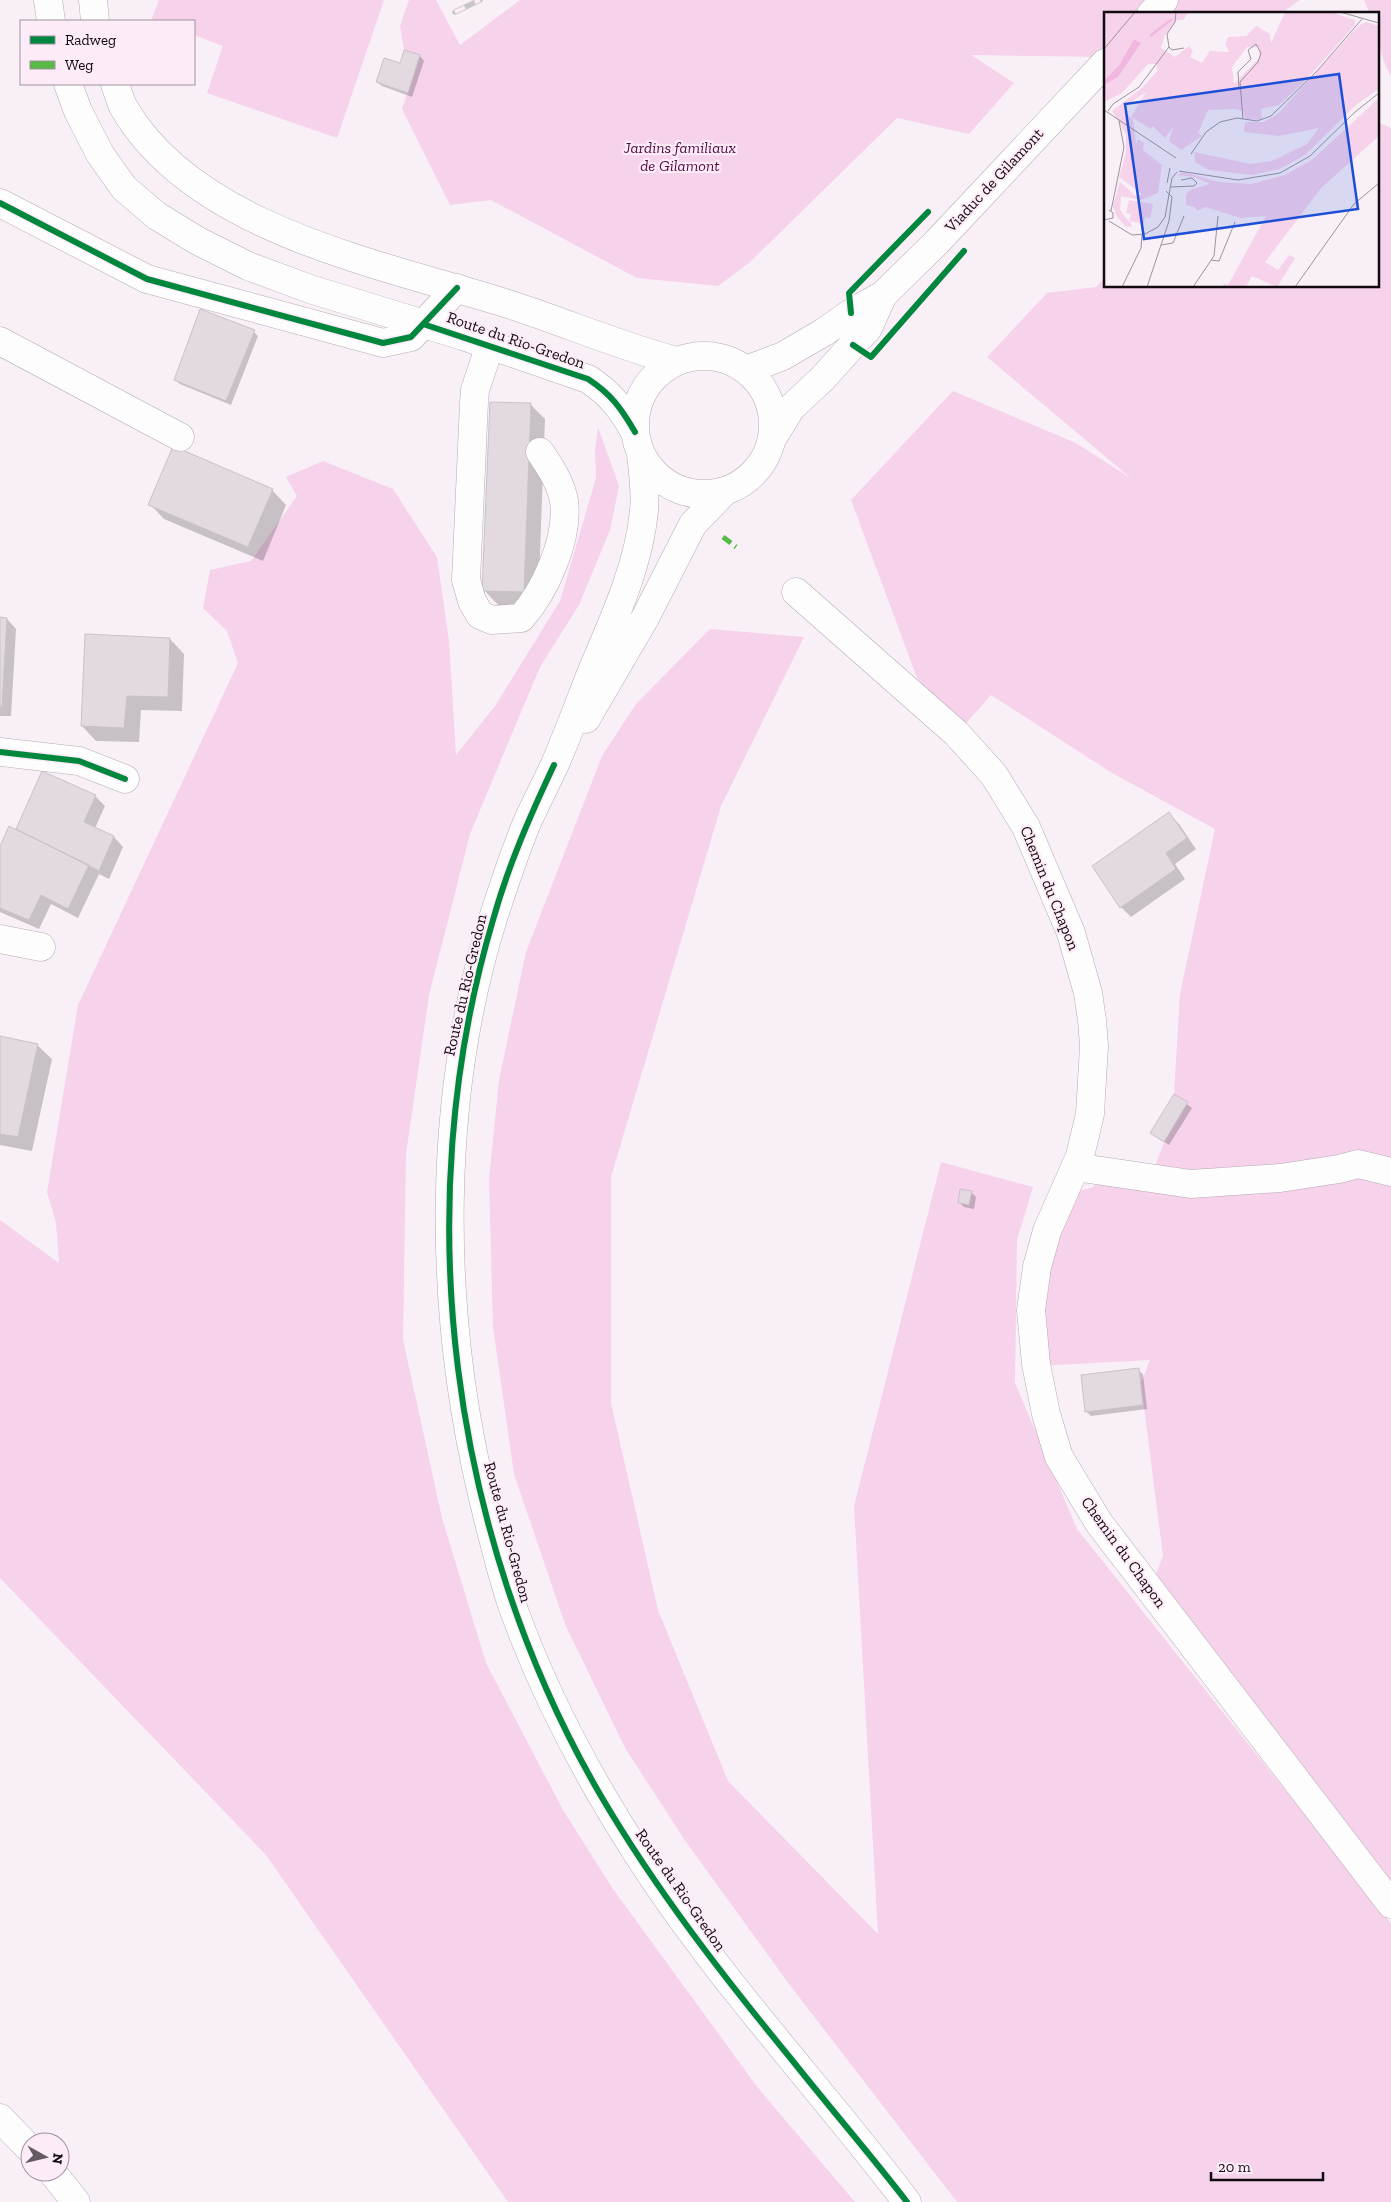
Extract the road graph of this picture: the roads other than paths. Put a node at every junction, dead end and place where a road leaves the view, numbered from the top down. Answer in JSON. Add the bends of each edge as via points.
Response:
{"nodes":[{"id":1,"x":48,"y":0,"type":"edge"},
{"id":2,"x":93,"y":0,"type":"edge"},
{"id":3,"x":1164,"y":0,"type":"edge"},
{"id":4,"x":1153,"y":12,"type":"edge"},
{"id":5,"x":51,"y":20,"type":"edge"},
{"id":6,"x":95,"y":20,"type":"edge"},
{"id":7,"x":1104,"y":63,"type":"edge"},
{"id":8,"x":68,"y":85,"type":"edge"},
{"id":9,"x":115,"y":85,"type":"edge"},
{"id":10,"x":0,"y":203,"type":"edge"},
{"id":11,"x":457,"y":288,"type":"junction"},
{"id":12,"x":882,"y":295,"type":"junction"},
{"id":13,"x":424,"y":324,"type":"junction"},
{"id":14,"x":0,"y":342,"type":"edge"},
{"id":15,"x":490,"y":345,"type":"junction"},
{"id":16,"x":677,"y":361,"type":"junction"},
{"id":17,"x":746,"y":370,"type":"junction"},
{"id":18,"x":180,"y":438,"type":"dead end"},
{"id":19,"x":772,"y":440,"type":"junction"},
{"id":20,"x":638,"y":443,"type":"junction"},
{"id":21,"x":540,"y":452,"type":"dead end"},
{"id":22,"x":725,"y":491,"type":"junction"},
{"id":23,"x":796,"y":592,"type":"dead end"},
{"id":24,"x":0,"y":752,"type":"edge"},
{"id":25,"x":554,"y":765,"type":"junction"},
{"id":26,"x":125,"y":779,"type":"dead end"},
{"id":27,"x":0,"y":939,"type":"edge"},
{"id":28,"x":41,"y":947,"type":"dead end"},
{"id":29,"x":1075,"y":1167,"type":"junction"},
{"id":30,"x":1391,"y":1172,"type":"edge"},
{"id":31,"x":1391,"y":1904,"type":"edge"},
{"id":32,"x":0,"y":2118,"type":"edge"},
{"id":33,"x":20,"y":2139,"type":"edge"},
{"id":34,"x":60,"y":2182,"type":"edge"},
{"id":35,"x":76,"y":2202,"type":"edge"},
{"id":36,"x":907,"y":2202,"type":"edge"}],
"edges":[{"from":1,"to":5,"type":"main road"},
{"from":2,"to":6,"type":"main road"},
{"from":3,"to":4,"type":"main road"},
{"from":7,"to":12,"type":"main road","name":"Viaduc de Gilamont"},
{"from":8,"to":13,"type":"main road","name":"Route du Rio-Gredon","via":[[100,154],[124,188],[157,216],[248,266]]},
{"from":9,"to":11,"type":"main road","name":"Route du Rio-Gredon","via":[[124,107],[147,139],[184,177],[215,198],[250,217],[321,246]]},
{"from":10,"to":13,"type":"main road","via":[[147,279],[383,343],[411,337]]},
{"from":11,"to":13,"type":"main road"},
{"from":11,"to":16,"type":"main road","name":"Route du Rio-Gredon"},
{"from":12,"to":17,"type":"main road","name":"Viaduc de Gilamont","via":[[783,356]]},
{"from":12,"to":19,"type":"main road","name":"Viaduc de Gilamont","via":[[868,328],[791,408]]},
{"from":13,"to":15,"type":"main road","name":"Route du Rio-Gredon"},
{"from":14,"to":18,"type":"main road"},
{"from":15,"to":20,"type":"main road","name":"Route du Rio-Gredon","via":[[588,379],[602,388],[620,407]]},
{"from":15,"to":21,"type":"main road","via":[[475,390],[466,580],[480,615],[492,620],[521,618],[549,577],[563,527],[564,500],[555,476]]},
{"from":16,"to":17,"type":"main road","via":[[700,355],[713,356],[736,363]]},
{"from":16,"to":20,"type":"main road","via":[[658,372],[645,389],[636,410]]},
{"from":17,"to":19,"type":"main road","via":[[762,386],[771,407]]},
{"from":19,"to":22,"type":"main road","via":[[764,460],[752,476]]},
{"from":20,"to":22,"type":"main road","via":[[655,475],[676,488],[700,494]]},
{"from":20,"to":25,"type":"main road","name":"Route du Rio-Gredon","via":[[645,507],[641,535],[610,628]]},
{"from":22,"to":25,"type":"main road","name":"Route du Rio-Gredon","via":[[693,524],[606,688]]},
{"from":23,"to":29,"type":"main road","name":"Chemin du Chapon","via":[[956,733],[994,775],[1026,827],[1071,933],[1092,1020],[1094,1046],[1090,1114]]},
{"from":24,"to":26,"type":"main road","via":[[79,761]]},
{"from":25,"to":36,"type":"main road","name":"Route du Rio-Gredon","via":[[526,826],[493,920],[477,982],[457,1092],[449,1227],[456,1354],[476,1470],[491,1532],[511,1603],[537,1668],[563,1725],[633,1848],[687,1926]]},
{"from":27,"to":28,"type":"main road"},
{"from":29,"to":30,"type":"main road","via":[[1191,1184],[1280,1178],[1358,1164]]},
{"from":29,"to":31,"type":"main road","name":"Chemin du Chapon","via":[[1048,1231],[1037,1267],[1031,1310],[1036,1364],[1059,1457],[1099,1524]]},
{"from":32,"to":33,"type":"main road"},
{"from":34,"to":35,"type":"main road"}]}
